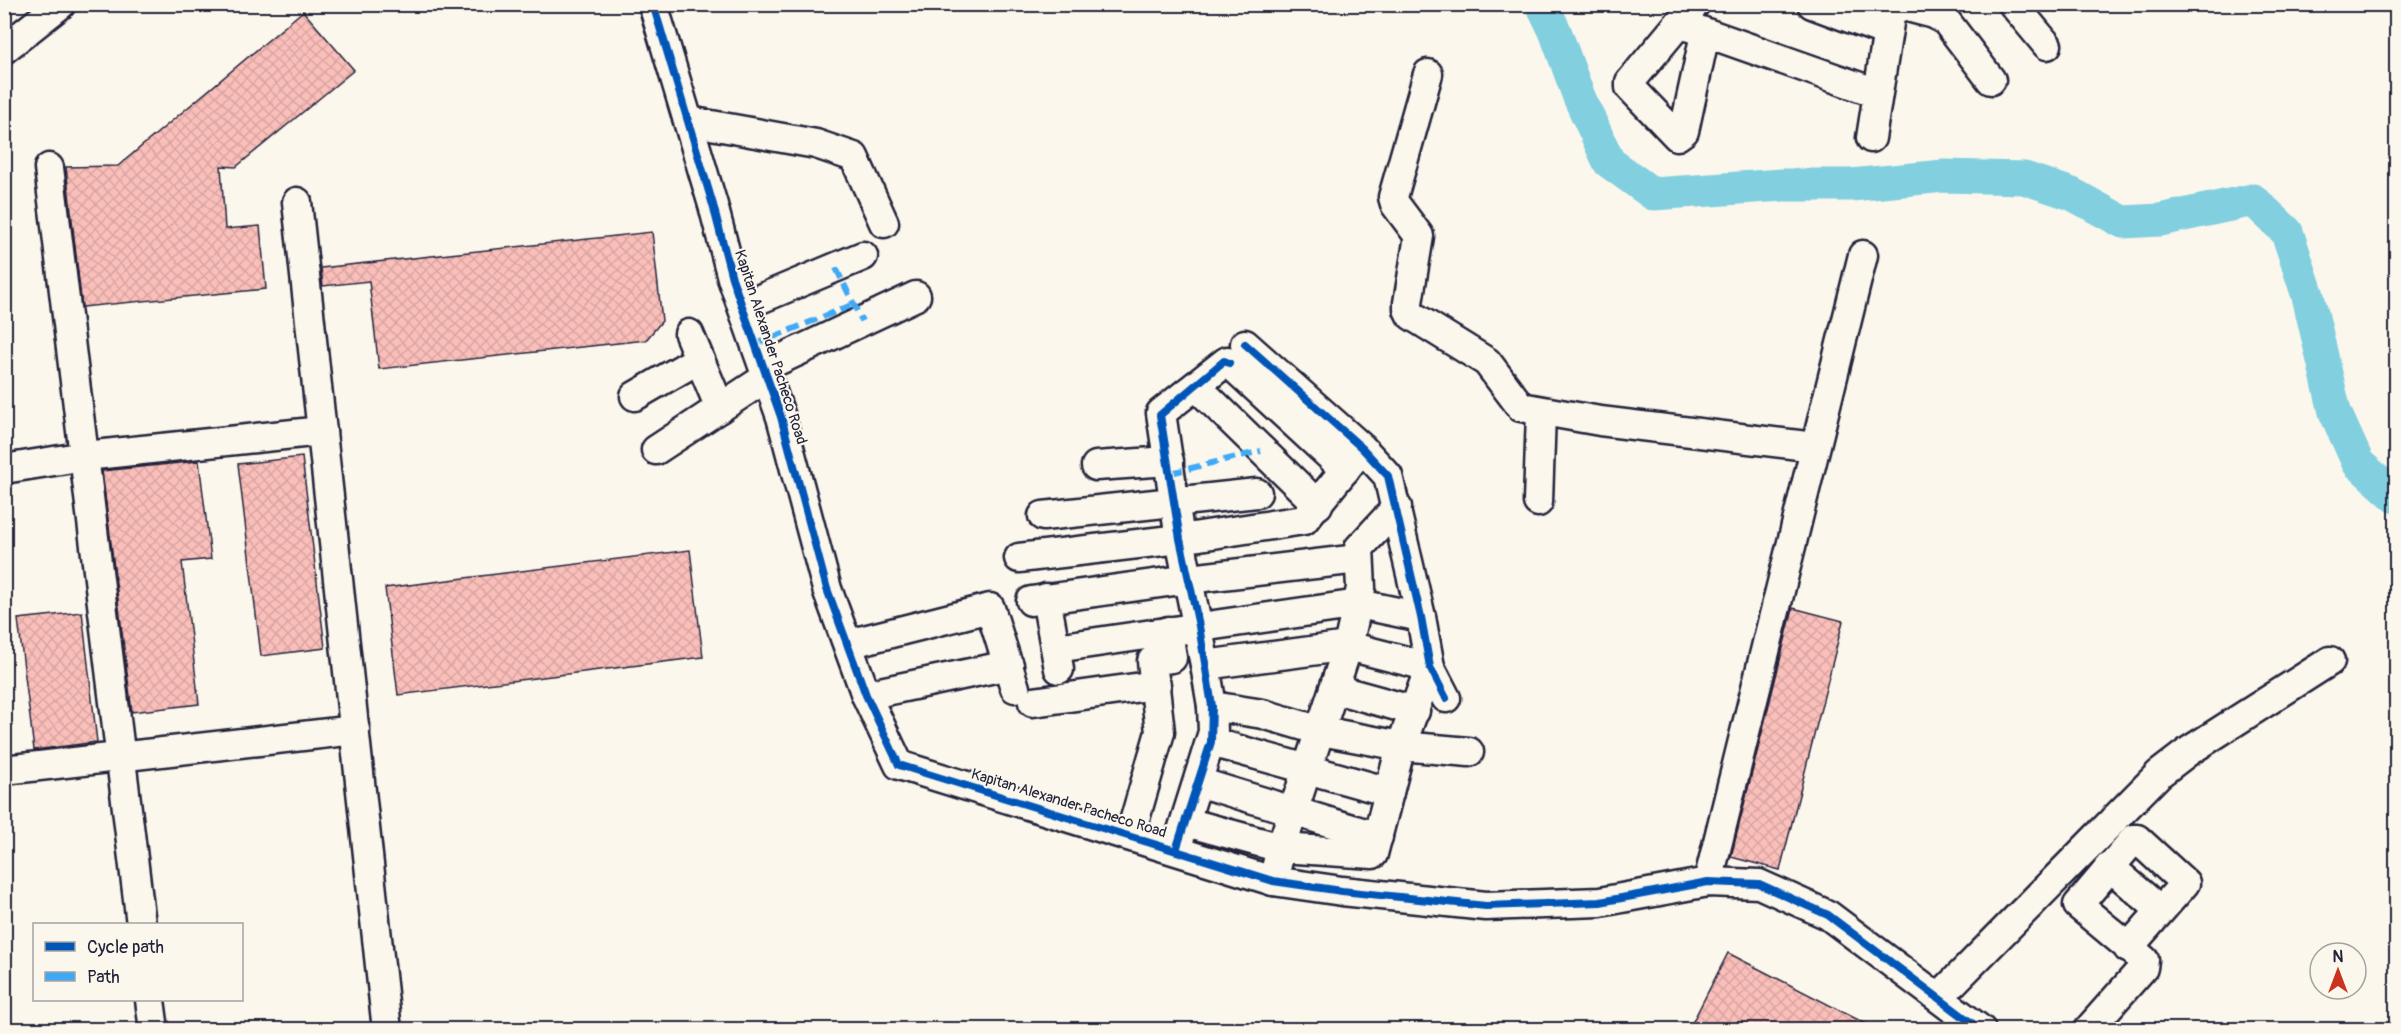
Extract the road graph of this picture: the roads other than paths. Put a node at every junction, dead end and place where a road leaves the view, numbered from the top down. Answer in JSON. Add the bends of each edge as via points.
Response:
{"nodes":[{"id":1,"x":61,"y":4,"type":"edge"},
{"id":2,"x":1812,"y":4,"type":"edge"},
{"id":3,"x":2013,"y":4,"type":"edge"},
{"id":4,"x":660,"y":7,"type":"edge"},
{"id":5,"x":1891,"y":14,"type":"edge"},
{"id":6,"x":1693,"y":20,"type":"edge"},
{"id":7,"x":2047,"y":45,"type":"dead end"},
{"id":8,"x":4,"y":49,"type":"edge"},
{"id":9,"x":1428,"y":74,"type":"dead end"},
{"id":10,"x":1990,"y":80,"type":"dead end"},
{"id":11,"x":1877,"y":93,"type":"junction"},
{"id":12,"x":689,"y":121,"type":"junction"},
{"id":13,"x":1871,"y":138,"type":"dead end"},
{"id":14,"x":49,"y":168,"type":"dead end"},
{"id":15,"x":297,"y":202,"type":"dead end"},
{"id":16,"x":884,"y":223,"type":"dead end"},
{"id":17,"x":1863,"y":255,"type":"dead end"},
{"id":18,"x":862,"y":256,"type":"dead end"},
{"id":19,"x":916,"y":296,"type":"dead end"},
{"id":20,"x":743,"y":306,"type":"junction"},
{"id":21,"x":765,"y":372,"type":"junction"},
{"id":22,"x":1196,"y":386,"type":"junction"},
{"id":23,"x":635,"y":396,"type":"dead end"},
{"id":24,"x":720,"y":408,"type":"junction"},
{"id":25,"x":1541,"y":412,"type":"junction"},
{"id":26,"x":322,"y":431,"type":"junction"},
{"id":27,"x":1815,"y":447,"type":"junction"},
{"id":28,"x":656,"y":450,"type":"dead end"},
{"id":29,"x":85,"y":456,"type":"junction"},
{"id":30,"x":1354,"y":459,"type":"junction"},
{"id":31,"x":1169,"y":461,"type":"junction"},
{"id":32,"x":1096,"y":466,"type":"dead end"},
{"id":33,"x":4,"y":469,"type":"edge"},
{"id":34,"x":1257,"y":493,"type":"dead end"},
{"id":35,"x":1175,"y":501,"type":"junction"},
{"id":36,"x":1538,"y":502,"type":"dead end"},
{"id":37,"x":1318,"y":505,"type":"junction"},
{"id":38,"x":1397,"y":507,"type":"junction"},
{"id":39,"x":1043,"y":516,"type":"dead end"},
{"id":40,"x":1180,"y":539,"type":"junction"},
{"id":41,"x":1019,"y":558,"type":"dead end"},
{"id":42,"x":1358,"y":559,"type":"junction"},
{"id":43,"x":1189,"y":579,"type":"junction"},
{"id":44,"x":1359,"y":604,"type":"junction"},
{"id":45,"x":1421,"y":617,"type":"junction"},
{"id":46,"x":1199,"y":626,"type":"junction"},
{"id":47,"x":1168,"y":631,"type":"junction"},
{"id":48,"x":848,"y":644,"type":"junction"},
{"id":49,"x":1348,"y":646,"type":"junction"},
{"id":50,"x":2330,"y":661,"type":"dead end"},
{"id":51,"x":1205,"y":665,"type":"junction"},
{"id":52,"x":1430,"y":667,"type":"junction"},
{"id":53,"x":1019,"y":685,"type":"junction"},
{"id":54,"x":1156,"y":685,"type":"junction"},
{"id":55,"x":1335,"y":689,"type":"junction"},
{"id":56,"x":866,"y":695,"type":"junction"},
{"id":57,"x":1446,"y":698,"type":"dead end"},
{"id":58,"x":1212,"y":706,"type":"junction"},
{"id":59,"x":1415,"y":711,"type":"junction"},
{"id":60,"x":355,"y":730,"type":"junction"},
{"id":61,"x":1321,"y":731,"type":"junction"},
{"id":62,"x":1211,"y":742,"type":"junction"},
{"id":63,"x":1401,"y":746,"type":"junction"},
{"id":64,"x":1469,"y":752,"type":"dead end"},
{"id":65,"x":121,"y":758,"type":"junction"},
{"id":66,"x":4,"y":770,"type":"edge"},
{"id":67,"x":1308,"y":770,"type":"junction"},
{"id":68,"x":1198,"y":782,"type":"junction"},
{"id":69,"x":1389,"y":792,"type":"junction"},
{"id":70,"x":1293,"y":812,"type":"junction"},
{"id":71,"x":1186,"y":822,"type":"junction"},
{"id":72,"x":1130,"y":836,"type":"junction"},
{"id":73,"x":1378,"y":837,"type":"junction"},
{"id":74,"x":1281,"y":848,"type":"junction"},
{"id":75,"x":1176,"y":850,"type":"junction"},
{"id":76,"x":2109,"y":866,"type":"junction"},
{"id":77,"x":1273,"y":881,"type":"junction"},
{"id":78,"x":1708,"y":882,"type":"junction"},
{"id":79,"x":2160,"y":910,"type":"junction"},
{"id":80,"x":141,"y":923,"type":"edge"},
{"id":81,"x":2128,"y":948,"type":"junction"},
{"id":82,"x":1939,"y":997,"type":"junction"},
{"id":83,"x":150,"y":1001,"type":"edge"},
{"id":84,"x":154,"y":1029,"type":"edge"},
{"id":85,"x":387,"y":1029,"type":"edge"},
{"id":86,"x":1981,"y":1029,"type":"edge"},
{"id":87,"x":2088,"y":1029,"type":"edge"}],
"edges":[{"from":1,"to":8,"type":"street"},
{"from":2,"to":5,"type":"street"},
{"from":3,"to":7,"type":"street"},
{"from":4,"to":12,"type":"street","name":"Kapitan Alexander Pacheco Road"},
{"from":5,"to":10,"type":"street","via":[[1934,14],[1946,21]]},
{"from":5,"to":11,"type":"street"},
{"from":6,"to":11,"type":"street"},
{"from":9,"to":25,"type":"street","via":[[1393,196],[1419,236],[1408,309],[1411,315],[1487,362],[1521,407]]},
{"from":11,"to":13,"type":"street"},
{"from":12,"to":16,"type":"street","via":[[816,144],[854,157]]},
{"from":12,"to":20,"type":"street","name":"Kapitan Alexander Pacheco Road"},
{"from":14,"to":29,"type":"street"},
{"from":15,"to":26,"type":"street"},
{"from":17,"to":27,"type":"street"},
{"from":18,"to":20,"type":"street"},
{"from":19,"to":21,"type":"street"},
{"from":20,"to":21,"type":"street","name":"Kapitan Alexander Pacheco Road"},
{"from":21,"to":24,"type":"street"},
{"from":21,"to":48,"type":"street","name":"Kapitan Alexander Pacheco Road","via":[[781,417],[827,589]]},
{"from":22,"to":30,"type":"street","via":[[1237,354]]},
{"from":22,"to":31,"type":"street","via":[[1160,415]]},
{"from":22,"to":37,"type":"street"},
{"from":23,"to":24,"type":"street","via":[[694,346]]},
{"from":24,"to":28,"type":"street"},
{"from":25,"to":27,"type":"street"},
{"from":25,"to":36,"type":"street"},
{"from":26,"to":29,"type":"street"},
{"from":26,"to":60,"type":"street"},
{"from":27,"to":78,"type":"street"},
{"from":29,"to":33,"type":"street"},
{"from":29,"to":65,"type":"street"},
{"from":30,"to":37,"type":"street"},
{"from":30,"to":38,"type":"street","via":[[1388,476]]},
{"from":31,"to":32,"type":"street"},
{"from":31,"to":35,"type":"street"},
{"from":34,"to":35,"type":"street"},
{"from":35,"to":39,"type":"street"},
{"from":35,"to":40,"type":"street"},
{"from":37,"to":40,"type":"street","via":[[1304,520]]},
{"from":38,"to":42,"type":"street","via":[[1359,548]]},
{"from":38,"to":45,"type":"street"},
{"from":40,"to":41,"type":"street"},
{"from":40,"to":43,"type":"street"},
{"from":42,"to":43,"type":"street"},
{"from":42,"to":44,"type":"street"},
{"from":43,"to":46,"type":"street"},
{"from":43,"to":47,"type":"street","via":[[1038,600],[1057,658]]},
{"from":44,"to":45,"type":"street"},
{"from":44,"to":46,"type":"street"},
{"from":44,"to":49,"type":"street"},
{"from":45,"to":52,"type":"street"},
{"from":46,"to":47,"type":"street"},
{"from":46,"to":51,"type":"street"},
{"from":47,"to":54,"type":"street","via":[[1173,657],[1152,662]]},
{"from":48,"to":53,"type":"street","via":[[996,607]]},
{"from":48,"to":56,"type":"street","name":"Kapitan Alexander Pacheco Road"},
{"from":49,"to":51,"type":"street"},
{"from":49,"to":52,"type":"street"},
{"from":49,"to":55,"type":"street"},
{"from":50,"to":82,"type":"street","via":[[2159,774]]},
{"from":51,"to":58,"type":"street"},
{"from":52,"to":57,"type":"street"},
{"from":52,"to":59,"type":"street"},
{"from":53,"to":54,"type":"street"},
{"from":53,"to":56,"type":"street"},
{"from":54,"to":72,"type":"street","via":[[1160,732]]},
{"from":55,"to":59,"type":"street"},
{"from":55,"to":61,"type":"street"},
{"from":56,"to":72,"type":"street","name":"Kapitan Alexander Pacheco Road","via":[[899,765]]},
{"from":58,"to":61,"type":"street","via":[[1263,714]]},
{"from":58,"to":62,"type":"street"},
{"from":59,"to":63,"type":"street"},
{"from":60,"to":65,"type":"street"},
{"from":60,"to":85,"type":"street"},
{"from":61,"to":63,"type":"street"},
{"from":61,"to":67,"type":"street"},
{"from":62,"to":67,"type":"street"},
{"from":62,"to":68,"type":"street"},
{"from":63,"to":64,"type":"street"},
{"from":63,"to":69,"type":"street"},
{"from":65,"to":66,"type":"street"},
{"from":65,"to":80,"type":"street"},
{"from":67,"to":69,"type":"street"},
{"from":67,"to":70,"type":"street"},
{"from":68,"to":70,"type":"street"},
{"from":68,"to":71,"type":"street"},
{"from":69,"to":73,"type":"street"},
{"from":70,"to":73,"type":"street"},
{"from":70,"to":74,"type":"street"},
{"from":71,"to":74,"type":"street"},
{"from":71,"to":75,"type":"street"},
{"from":72,"to":75,"type":"street","name":"Kapitan Alexander Pacheco Road"},
{"from":73,"to":74,"type":"street","via":[[1373,855]]},
{"from":74,"to":77,"type":"street"},
{"from":75,"to":77,"type":"street","name":"Kapitan Alexander Pacheco Road"},
{"from":76,"to":79,"type":"street"},
{"from":76,"to":79,"type":"street","via":[[2137,839],[2185,881]]},
{"from":76,"to":81,"type":"street","via":[[2078,905]]},
{"from":77,"to":78,"type":"street","name":"Kapitan Alexander Pacheco Road","via":[[1486,906],[1600,902]]},
{"from":78,"to":82,"type":"street","name":"Kapitan Alexander Pacheco Road","via":[[1759,884],[1795,898],[1828,915]]},
{"from":79,"to":81,"type":"street"},
{"from":81,"to":87,"type":"street","via":[[2144,960],[2143,968]]},
{"from":82,"to":86,"type":"street","name":"Kapitan Alexander Pacheco Road"},
{"from":83,"to":84,"type":"street"}]}
